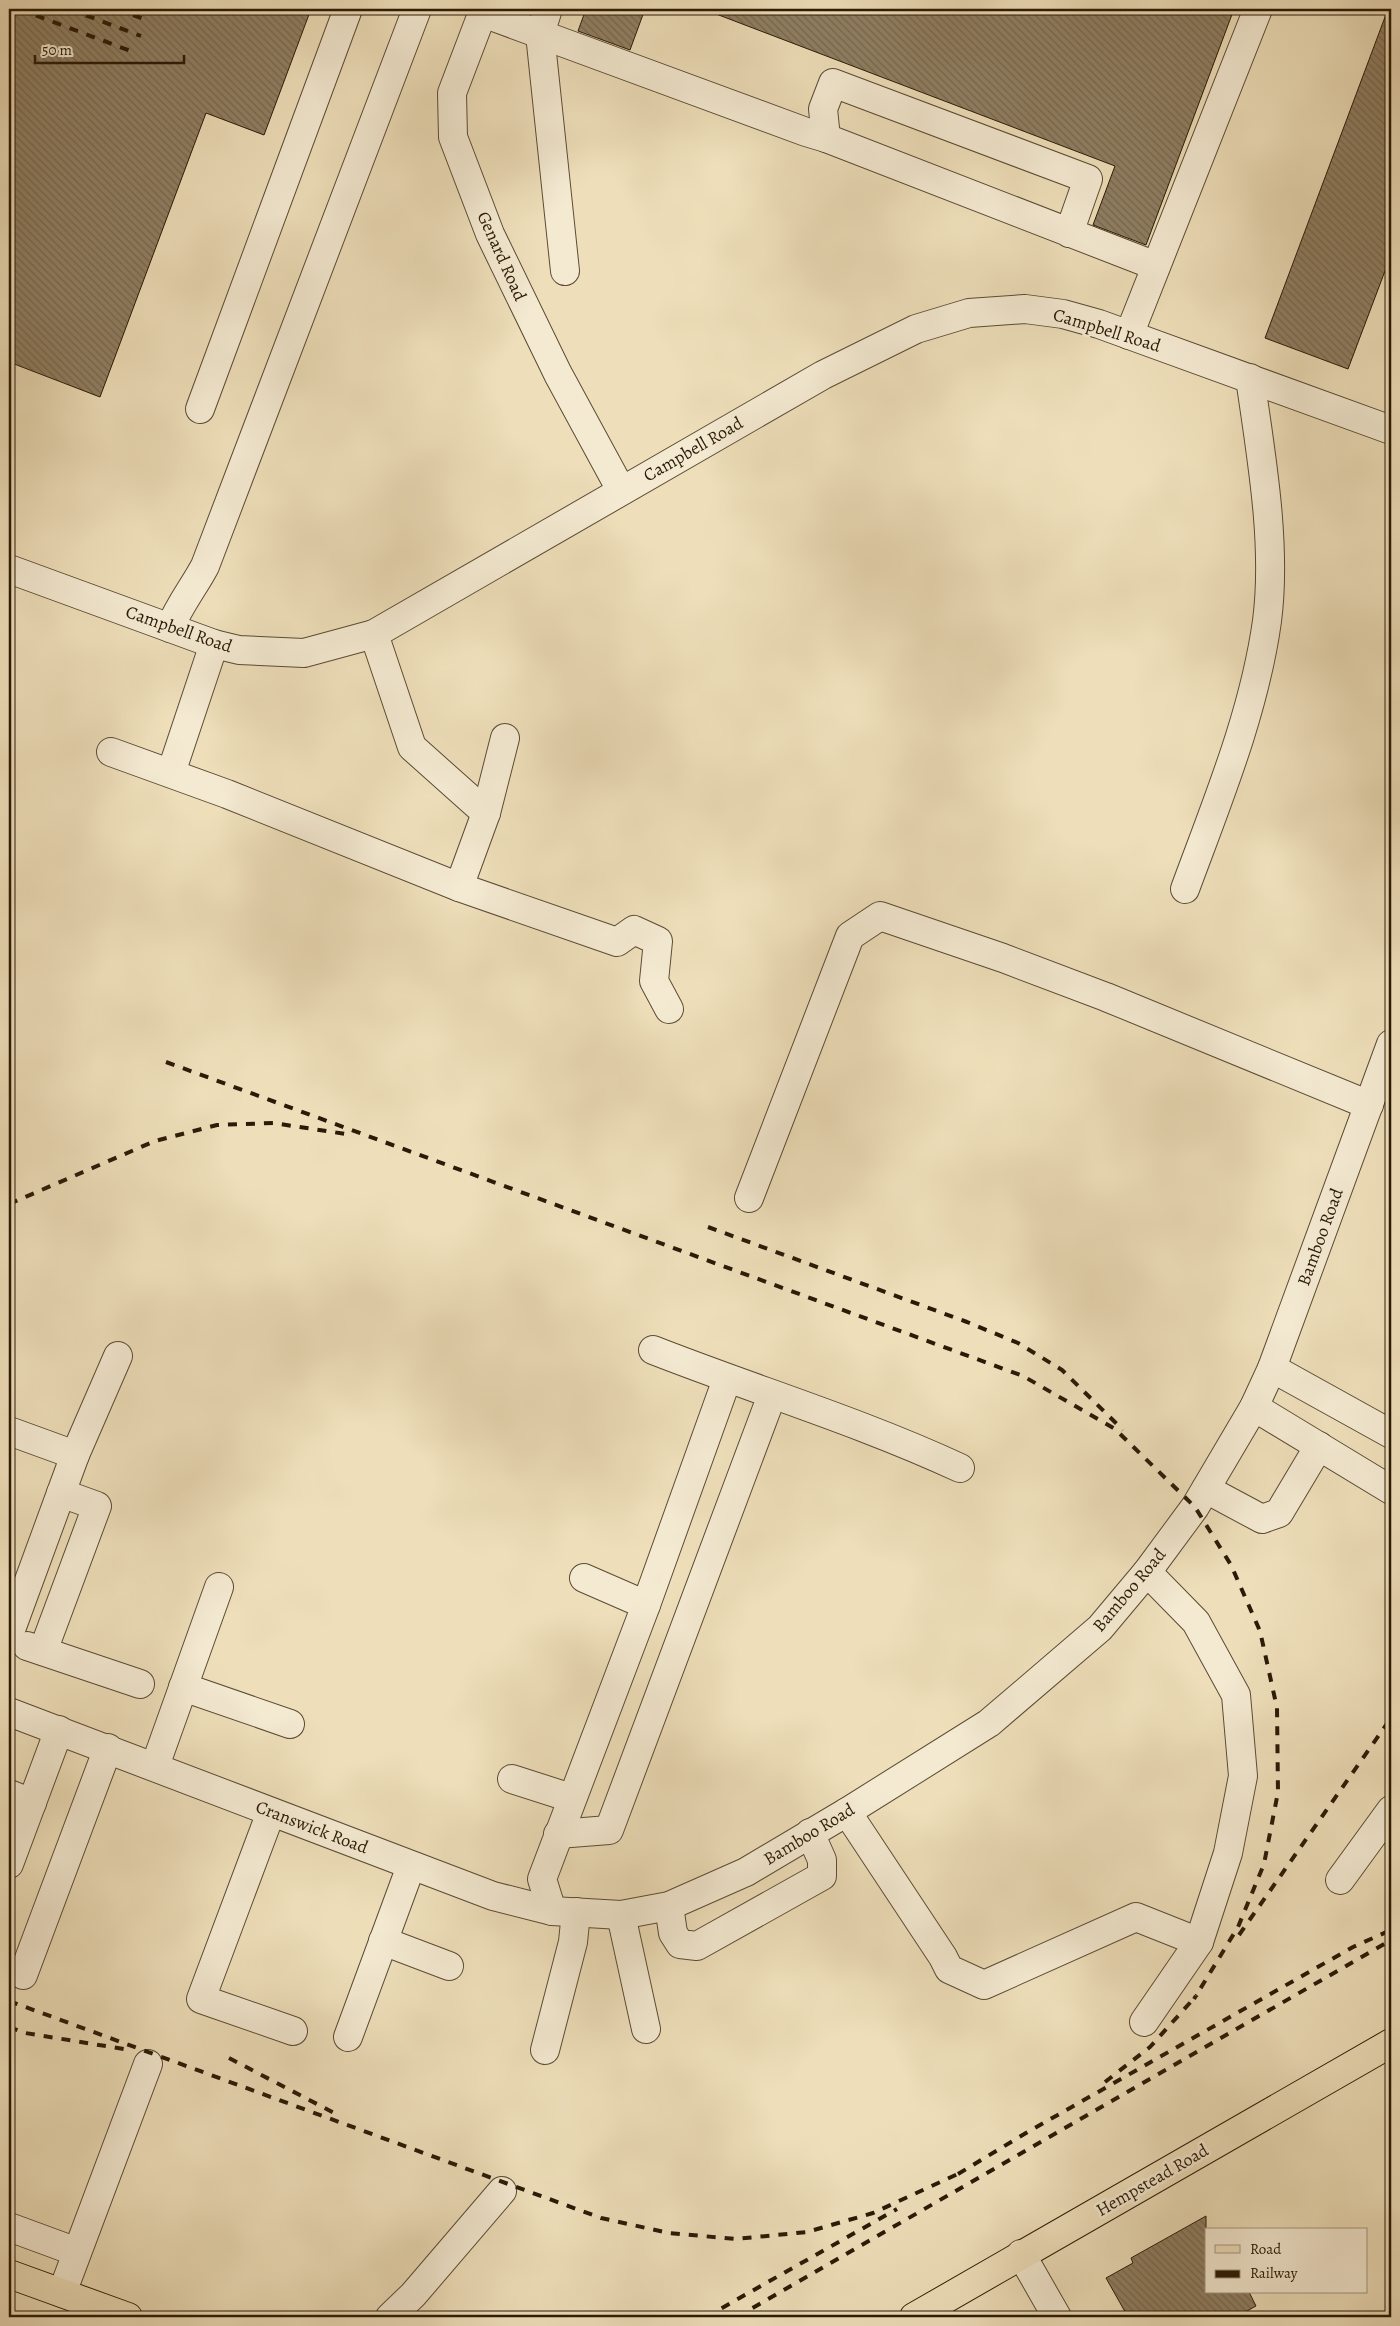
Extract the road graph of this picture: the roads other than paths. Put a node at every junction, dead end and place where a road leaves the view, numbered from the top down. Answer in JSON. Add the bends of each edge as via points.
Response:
{"nodes":[{"id":1,"x":348,"y":9,"type":"edge"},
{"id":2,"x":417,"y":9,"type":"edge"},
{"id":3,"x":1258,"y":9,"type":"edge"},
{"id":4,"x":484,"y":11,"type":"edge"},
{"id":5,"x":544,"y":21,"type":"edge"},
{"id":6,"x":826,"y":138,"type":"junction"},
{"id":7,"x":1069,"y":234,"type":"junction"},
{"id":8,"x":1156,"y":266,"type":"junction"},
{"id":9,"x":565,"y":271,"type":"dead end"},
{"id":10,"x":1129,"y":335,"type":"junction"},
{"id":11,"x":1250,"y":378,"type":"junction"},
{"id":12,"x":200,"y":409,"type":"dead end"},
{"id":13,"x":1391,"y":430,"type":"edge"},
{"id":14,"x":621,"y":490,"type":"junction"},
{"id":15,"x":9,"y":569,"type":"edge"},
{"id":16,"x":170,"y":628,"type":"junction"},
{"id":17,"x":374,"y":634,"type":"junction"},
{"id":18,"x":214,"y":644,"type":"junction"},
{"id":19,"x":505,"y":738,"type":"dead end"},
{"id":20,"x":111,"y":752,"type":"dead end"},
{"id":21,"x":171,"y":773,"type":"junction"},
{"id":22,"x":486,"y":813,"type":"junction"},
{"id":23,"x":459,"y":887,"type":"junction"},
{"id":24,"x":1186,"y":889,"type":"dead end"},
{"id":25,"x":669,"y":1009,"type":"dead end"},
{"id":26,"x":1391,"y":1044,"type":"edge"},
{"id":27,"x":1369,"y":1105,"type":"junction"},
{"id":28,"x":749,"y":1198,"type":"dead end"},
{"id":29,"x":653,"y":1350,"type":"dead end"},
{"id":30,"x":118,"y":1356,"type":"dead end"},
{"id":31,"x":1272,"y":1368,"type":"junction"},
{"id":32,"x":727,"y":1379,"type":"junction"},
{"id":33,"x":772,"y":1396,"type":"junction"},
{"id":34,"x":1254,"y":1407,"type":"junction"},
{"id":35,"x":9,"y":1431,"type":"edge"},
{"id":36,"x":1391,"y":1434,"type":"edge"},
{"id":37,"x":1320,"y":1446,"type":"junction"},
{"id":38,"x":75,"y":1455,"type":"junction"},
{"id":39,"x":960,"y":1468,"type":"dead end"},
{"id":40,"x":1206,"y":1489,"type":"junction"},
{"id":41,"x":1391,"y":1490,"type":"edge"},
{"id":42,"x":61,"y":1493,"type":"junction"},
{"id":43,"x":1146,"y":1572,"type":"junction"},
{"id":44,"x":584,"y":1578,"type":"dead end"},
{"id":45,"x":219,"y":1587,"type":"dead end"},
{"id":46,"x":646,"y":1605,"type":"junction"},
{"id":47,"x":9,"y":1635,"type":"edge"},
{"id":48,"x":9,"y":1639,"type":"edge"},
{"id":49,"x":43,"y":1651,"type":"junction"},
{"id":50,"x":140,"y":1684,"type":"dead end"},
{"id":51,"x":182,"y":1687,"type":"junction"},
{"id":52,"x":9,"y":1712,"type":"edge"},
{"id":53,"x":290,"y":1724,"type":"dead end"},
{"id":54,"x":59,"y":1730,"type":"junction"},
{"id":55,"x":108,"y":1748,"type":"junction"},
{"id":56,"x":155,"y":1766,"type":"junction"},
{"id":57,"x":512,"y":1780,"type":"dead end"},
{"id":58,"x":20,"y":1798,"type":"edge"},
{"id":59,"x":571,"y":1798,"type":"junction"},
{"id":60,"x":1391,"y":1810,"type":"edge"},
{"id":61,"x":271,"y":1812,"type":"junction"},
{"id":62,"x":847,"y":1812,"type":"junction"},
{"id":63,"x":810,"y":1833,"type":"junction"},
{"id":64,"x":558,"y":1834,"type":"junction"},
{"id":65,"x":9,"y":1864,"type":"edge"},
{"id":66,"x":411,"y":1866,"type":"junction"},
{"id":67,"x":1340,"y":1880,"type":"dead end"},
{"id":68,"x":668,"y":1906,"type":"junction"},
{"id":69,"x":564,"y":1911,"type":"junction"},
{"id":70,"x":622,"y":1915,"type":"junction"},
{"id":71,"x":383,"y":1941,"type":"junction"},
{"id":72,"x":1199,"y":1942,"type":"junction"},
{"id":73,"x":449,"y":1966,"type":"dead end"},
{"id":74,"x":23,"y":1975,"type":"dead end"},
{"id":75,"x":1144,"y":2022,"type":"dead end"},
{"id":76,"x":646,"y":2029,"type":"dead end"},
{"id":77,"x":293,"y":2031,"type":"dead end"},
{"id":78,"x":348,"y":2037,"type":"dead end"},
{"id":79,"x":1391,"y":2044,"type":"edge"},
{"id":80,"x":545,"y":2050,"type":"dead end"},
{"id":81,"x":148,"y":2064,"type":"dead end"},
{"id":82,"x":502,"y":2191,"type":"dead end"},
{"id":83,"x":9,"y":2227,"type":"edge"},
{"id":84,"x":77,"y":2252,"type":"junction"},
{"id":85,"x":1021,"y":2254,"type":"junction"},
{"id":86,"x":9,"y":2274,"type":"edge"},
{"id":87,"x":62,"y":2293,"type":"junction"},
{"id":88,"x":128,"y":2317,"type":"edge"},
{"id":89,"x":390,"y":2317,"type":"edge"},
{"id":90,"x":914,"y":2317,"type":"edge"},
{"id":91,"x":1057,"y":2317,"type":"edge"}],
"edges":[{"from":1,"to":12,"type":"street"},
{"from":2,"to":16,"type":"street","via":[[205,566]]},
{"from":3,"to":8,"type":"street"},
{"from":4,"to":5,"type":"street"},
{"from":4,"to":14,"type":"street","name":"Genard Road","via":[[452,93],[453,137],[490,234],[558,374]]},
{"from":5,"to":6,"type":"street"},
{"from":5,"to":9,"type":"street"},
{"from":6,"to":7,"type":"street"},
{"from":6,"to":7,"type":"street","via":[[823,109],[833,84],[1088,179]]},
{"from":7,"to":8,"type":"street"},
{"from":8,"to":10,"type":"street"},
{"from":10,"to":11,"type":"street","name":"Campbell Road"},
{"from":10,"to":14,"type":"street","name":"Campbell Road","via":[[1063,314],[1025,309],[969,313],[925,326],[823,375]]},
{"from":11,"to":13,"type":"street","name":"Campbell Road"},
{"from":11,"to":24,"type":"street","via":[[1264,482],[1269,551],[1267,619],[1245,720]]},
{"from":14,"to":17,"type":"street","name":"Campbell Road"},
{"from":15,"to":16,"type":"street","name":"Campbell Road"},
{"from":16,"to":18,"type":"street","name":"Campbell Road"},
{"from":17,"to":18,"type":"street","name":"Campbell Road","via":[[304,653],[239,650]]},
{"from":17,"to":22,"type":"street","via":[[412,747]]},
{"from":18,"to":21,"type":"street"},
{"from":19,"to":22,"type":"street"},
{"from":20,"to":21,"type":"street"},
{"from":21,"to":23,"type":"street"},
{"from":22,"to":23,"type":"street"},
{"from":23,"to":25,"type":"street","via":[[617,942],[634,930],[658,941],[654,981]]},
{"from":26,"to":27,"type":"street","name":"Bamboo Road"},
{"from":27,"to":28,"type":"street","via":[[1003,958],[880,916],[850,936]]},
{"from":27,"to":31,"type":"street","name":"Bamboo Road"},
{"from":29,"to":32,"type":"street"},
{"from":30,"to":38,"type":"street"},
{"from":31,"to":34,"type":"street","name":"Bamboo Road"},
{"from":31,"to":36,"type":"street"},
{"from":32,"to":33,"type":"street"},
{"from":32,"to":46,"type":"street"},
{"from":33,"to":39,"type":"street","via":[[914,1447]]},
{"from":33,"to":64,"type":"street","via":[[609,1830]]},
{"from":34,"to":37,"type":"street"},
{"from":34,"to":40,"type":"street","name":"Bamboo Road"},
{"from":35,"to":38,"type":"street"},
{"from":37,"to":40,"type":"street","via":[[1279,1513],[1262,1519]]},
{"from":37,"to":41,"type":"street"},
{"from":38,"to":42,"type":"street"},
{"from":40,"to":43,"type":"street","name":"Bamboo Road"},
{"from":42,"to":47,"type":"street"},
{"from":42,"to":49,"type":"street","via":[[97,1506]]},
{"from":43,"to":62,"type":"street","name":"Bamboo Road","via":[[1100,1628],[989,1723]]},
{"from":43,"to":72,"type":"street","via":[[1196,1622],[1236,1695],[1242,1776],[1228,1853]]},
{"from":44,"to":46,"type":"street"},
{"from":45,"to":51,"type":"street"},
{"from":46,"to":59,"type":"street"},
{"from":48,"to":49,"type":"street"},
{"from":49,"to":50,"type":"street"},
{"from":51,"to":53,"type":"street"},
{"from":51,"to":56,"type":"street"},
{"from":52,"to":54,"type":"street","name":"Cranswick Road"},
{"from":54,"to":55,"type":"street","name":"Cranswick Road"},
{"from":54,"to":58,"type":"street"},
{"from":55,"to":56,"type":"street","name":"Cranswick Road"},
{"from":55,"to":74,"type":"street"},
{"from":56,"to":61,"type":"street","name":"Cranswick Road"},
{"from":57,"to":59,"type":"street"},
{"from":58,"to":65,"type":"street"},
{"from":59,"to":64,"type":"street"},
{"from":60,"to":67,"type":"street"},
{"from":61,"to":66,"type":"street","name":"Cranswick Road"},
{"from":61,"to":77,"type":"street","via":[[201,1999]]},
{"from":62,"to":63,"type":"street","name":"Bamboo Road"},
{"from":62,"to":72,"type":"street","via":[[949,1969],[984,1985],[1136,1917]]},
{"from":63,"to":68,"type":"street","name":"Bamboo Road","via":[[746,1872]]},
{"from":63,"to":68,"type":"street","via":[[822,1860],[822,1876],[697,1946],[680,1944],[673,1933]]},
{"from":64,"to":69,"type":"street","via":[[542,1879]]},
{"from":66,"to":69,"type":"street","name":"Cranswick Road","via":[[494,1896]]},
{"from":66,"to":71,"type":"street"},
{"from":68,"to":70,"type":"street","name":"Bamboo Road"},
{"from":69,"to":70,"type":"street","name":"Cranswick Road"},
{"from":69,"to":80,"type":"street","via":[[573,1942]]},
{"from":70,"to":76,"type":"street"},
{"from":71,"to":73,"type":"street"},
{"from":71,"to":78,"type":"street"},
{"from":72,"to":75,"type":"street"},
{"from":79,"to":85,"type":"main road","name":"Hempstead Road"},
{"from":81,"to":84,"type":"street"},
{"from":82,"to":89,"type":"street"},
{"from":83,"to":84,"type":"street"},
{"from":84,"to":87,"type":"street"},
{"from":85,"to":90,"type":"main road","name":"Hempstead Road"},
{"from":85,"to":91,"type":"street"},
{"from":86,"to":87,"type":"main road"},
{"from":87,"to":88,"type":"main road"}]}
